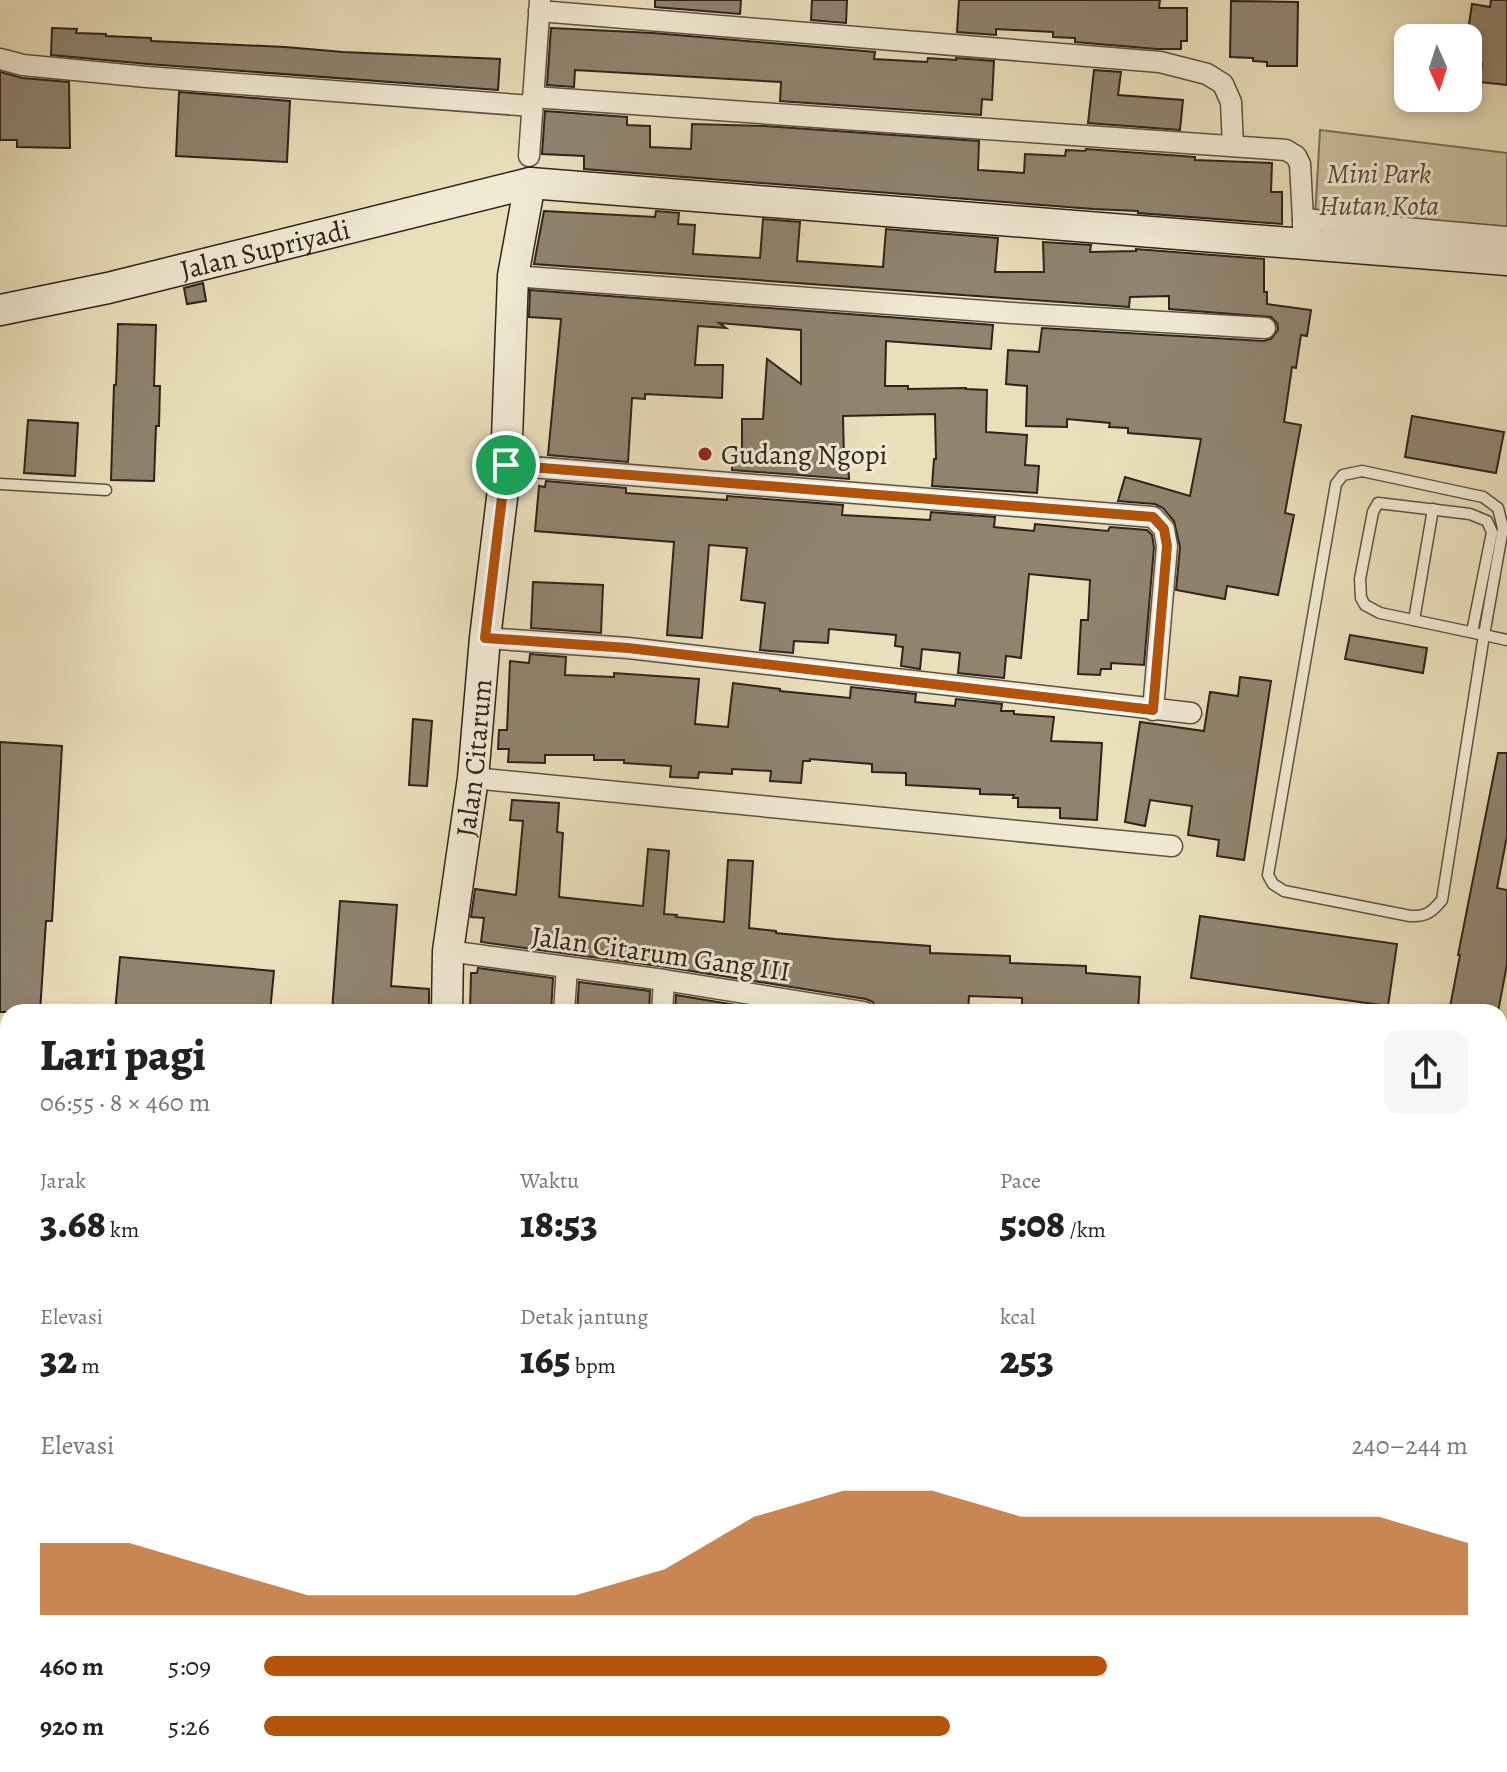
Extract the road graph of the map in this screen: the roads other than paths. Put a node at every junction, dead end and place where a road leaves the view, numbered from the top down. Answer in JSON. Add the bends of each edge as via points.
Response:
{"nodes":[{"id":1,"x":539,"y":6,"type":"edge"},
{"id":2,"x":0,"y":59,"type":"edge"},
{"id":3,"x":532,"y":102,"type":"junction"},
{"id":4,"x":1233,"y":146,"type":"junction"},
{"id":5,"x":529,"y":170,"type":"junction"},
{"id":6,"x":1303,"y":231,"type":"junction"},
{"id":7,"x":1507,"y":237,"type":"edge"},
{"id":8,"x":1507,"y":260,"type":"edge"},
{"id":9,"x":513,"y":276,"type":"junction"},
{"id":10,"x":0,"y":310,"type":"edge"},
{"id":11,"x":1265,"y":328,"type":"dead end"},
{"id":12,"x":506,"y":465,"type":"junction"},
{"id":13,"x":0,"y":484,"type":"edge"},
{"id":14,"x":106,"y":490,"type":"dead end"},
{"id":15,"x":1433,"y":509,"type":"junction"},
{"id":16,"x":1484,"y":566,"type":"junction"},
{"id":17,"x":1496,"y":567,"type":"junction"},
{"id":18,"x":1414,"y":620,"type":"junction"},
{"id":19,"x":1472,"y":632,"type":"junction"},
{"id":20,"x":1484,"y":635,"type":"junction"},
{"id":21,"x":485,"y":638,"type":"junction"},
{"id":22,"x":1507,"y":640,"type":"edge"},
{"id":23,"x":1153,"y":710,"type":"junction"},
{"id":24,"x":1191,"y":713,"type":"dead end"},
{"id":25,"x":473,"y":778,"type":"junction"},
{"id":26,"x":1172,"y":846,"type":"dead end"},
{"id":27,"x":448,"y":951,"type":"junction"},
{"id":28,"x":567,"y":967,"type":"junction"},
{"id":29,"x":664,"y":980,"type":"junction"},
{"id":30,"x":447,"y":1004,"type":"edge"},
{"id":31,"x":565,"y":1004,"type":"edge"},
{"id":32,"x":662,"y":1004,"type":"edge"},
{"id":33,"x":770,"y":1004,"type":"edge"}],
"edges":[{"from":1,"to":3,"type":"street","name":"Jalan Citarum"},
{"from":1,"to":4,"type":"street","via":[[1160,62],[1207,74],[1223,84],[1231,102]]},
{"from":2,"to":3,"type":"street","via":[[147,77]]},
{"from":3,"to":4,"type":"street"},
{"from":3,"to":5,"type":"street","name":"Jalan Citarum"},
{"from":4,"to":6,"type":"street","via":[[1286,150],[1296,156]]},
{"from":5,"to":6,"type":"main road","name":"Jalan Supriyadi"},
{"from":5,"to":9,"type":"main road","name":"Jalan Citarum"},
{"from":5,"to":10,"type":"main road","name":"Jalan Supriyadi","via":[[108,288]]},
{"from":6,"to":7,"type":"street"},
{"from":6,"to":8,"type":"main road","name":"Jalan Supriyadi"},
{"from":9,"to":11,"type":"street"},
{"from":9,"to":12,"type":"main road","name":"Jalan Citarum"},
{"from":12,"to":21,"type":"main road","name":"Jalan Citarum"},
{"from":12,"to":23,"type":"street","via":[[1153,517],[1164,529],[1167,546]]},
{"from":13,"to":14,"type":"lane"},
{"from":15,"to":16,"type":"lane","via":[[1487,521],[1492,532]]},
{"from":15,"to":18,"type":"lane"},
{"from":15,"to":18,"type":"lane","via":[[1378,503],[1360,579],[1365,605]]},
{"from":16,"to":17,"type":"lane"},
{"from":16,"to":19,"type":"lane"},
{"from":17,"to":20,"type":"lane"},
{"from":17,"to":20,"type":"lane","via":[[1503,528],[1498,508],[1483,497],[1362,471],[1343,475],[1336,484],[1268,875],[1273,884],[1284,891],[1410,916],[1433,911],[1442,900]]},
{"from":18,"to":19,"type":"lane"},
{"from":19,"to":20,"type":"lane"},
{"from":20,"to":22,"type":"lane"},
{"from":21,"to":23,"type":"street","via":[[628,648]]},
{"from":21,"to":25,"type":"main road","name":"Jalan Citarum"},
{"from":23,"to":24,"type":"street"},
{"from":25,"to":26,"type":"street"},
{"from":25,"to":27,"type":"main road","name":"Jalan Citarum"},
{"from":27,"to":28,"type":"street","name":"Jalan Citarum Gang III"},
{"from":27,"to":30,"type":"main road","name":"Jalan Citarum"},
{"from":28,"to":29,"type":"street","name":"Jalan Citarum Gang III"},
{"from":28,"to":31,"type":"street"},
{"from":29,"to":32,"type":"street"},
{"from":29,"to":33,"type":"street","name":"Jalan Citarum Gang III"}]}
